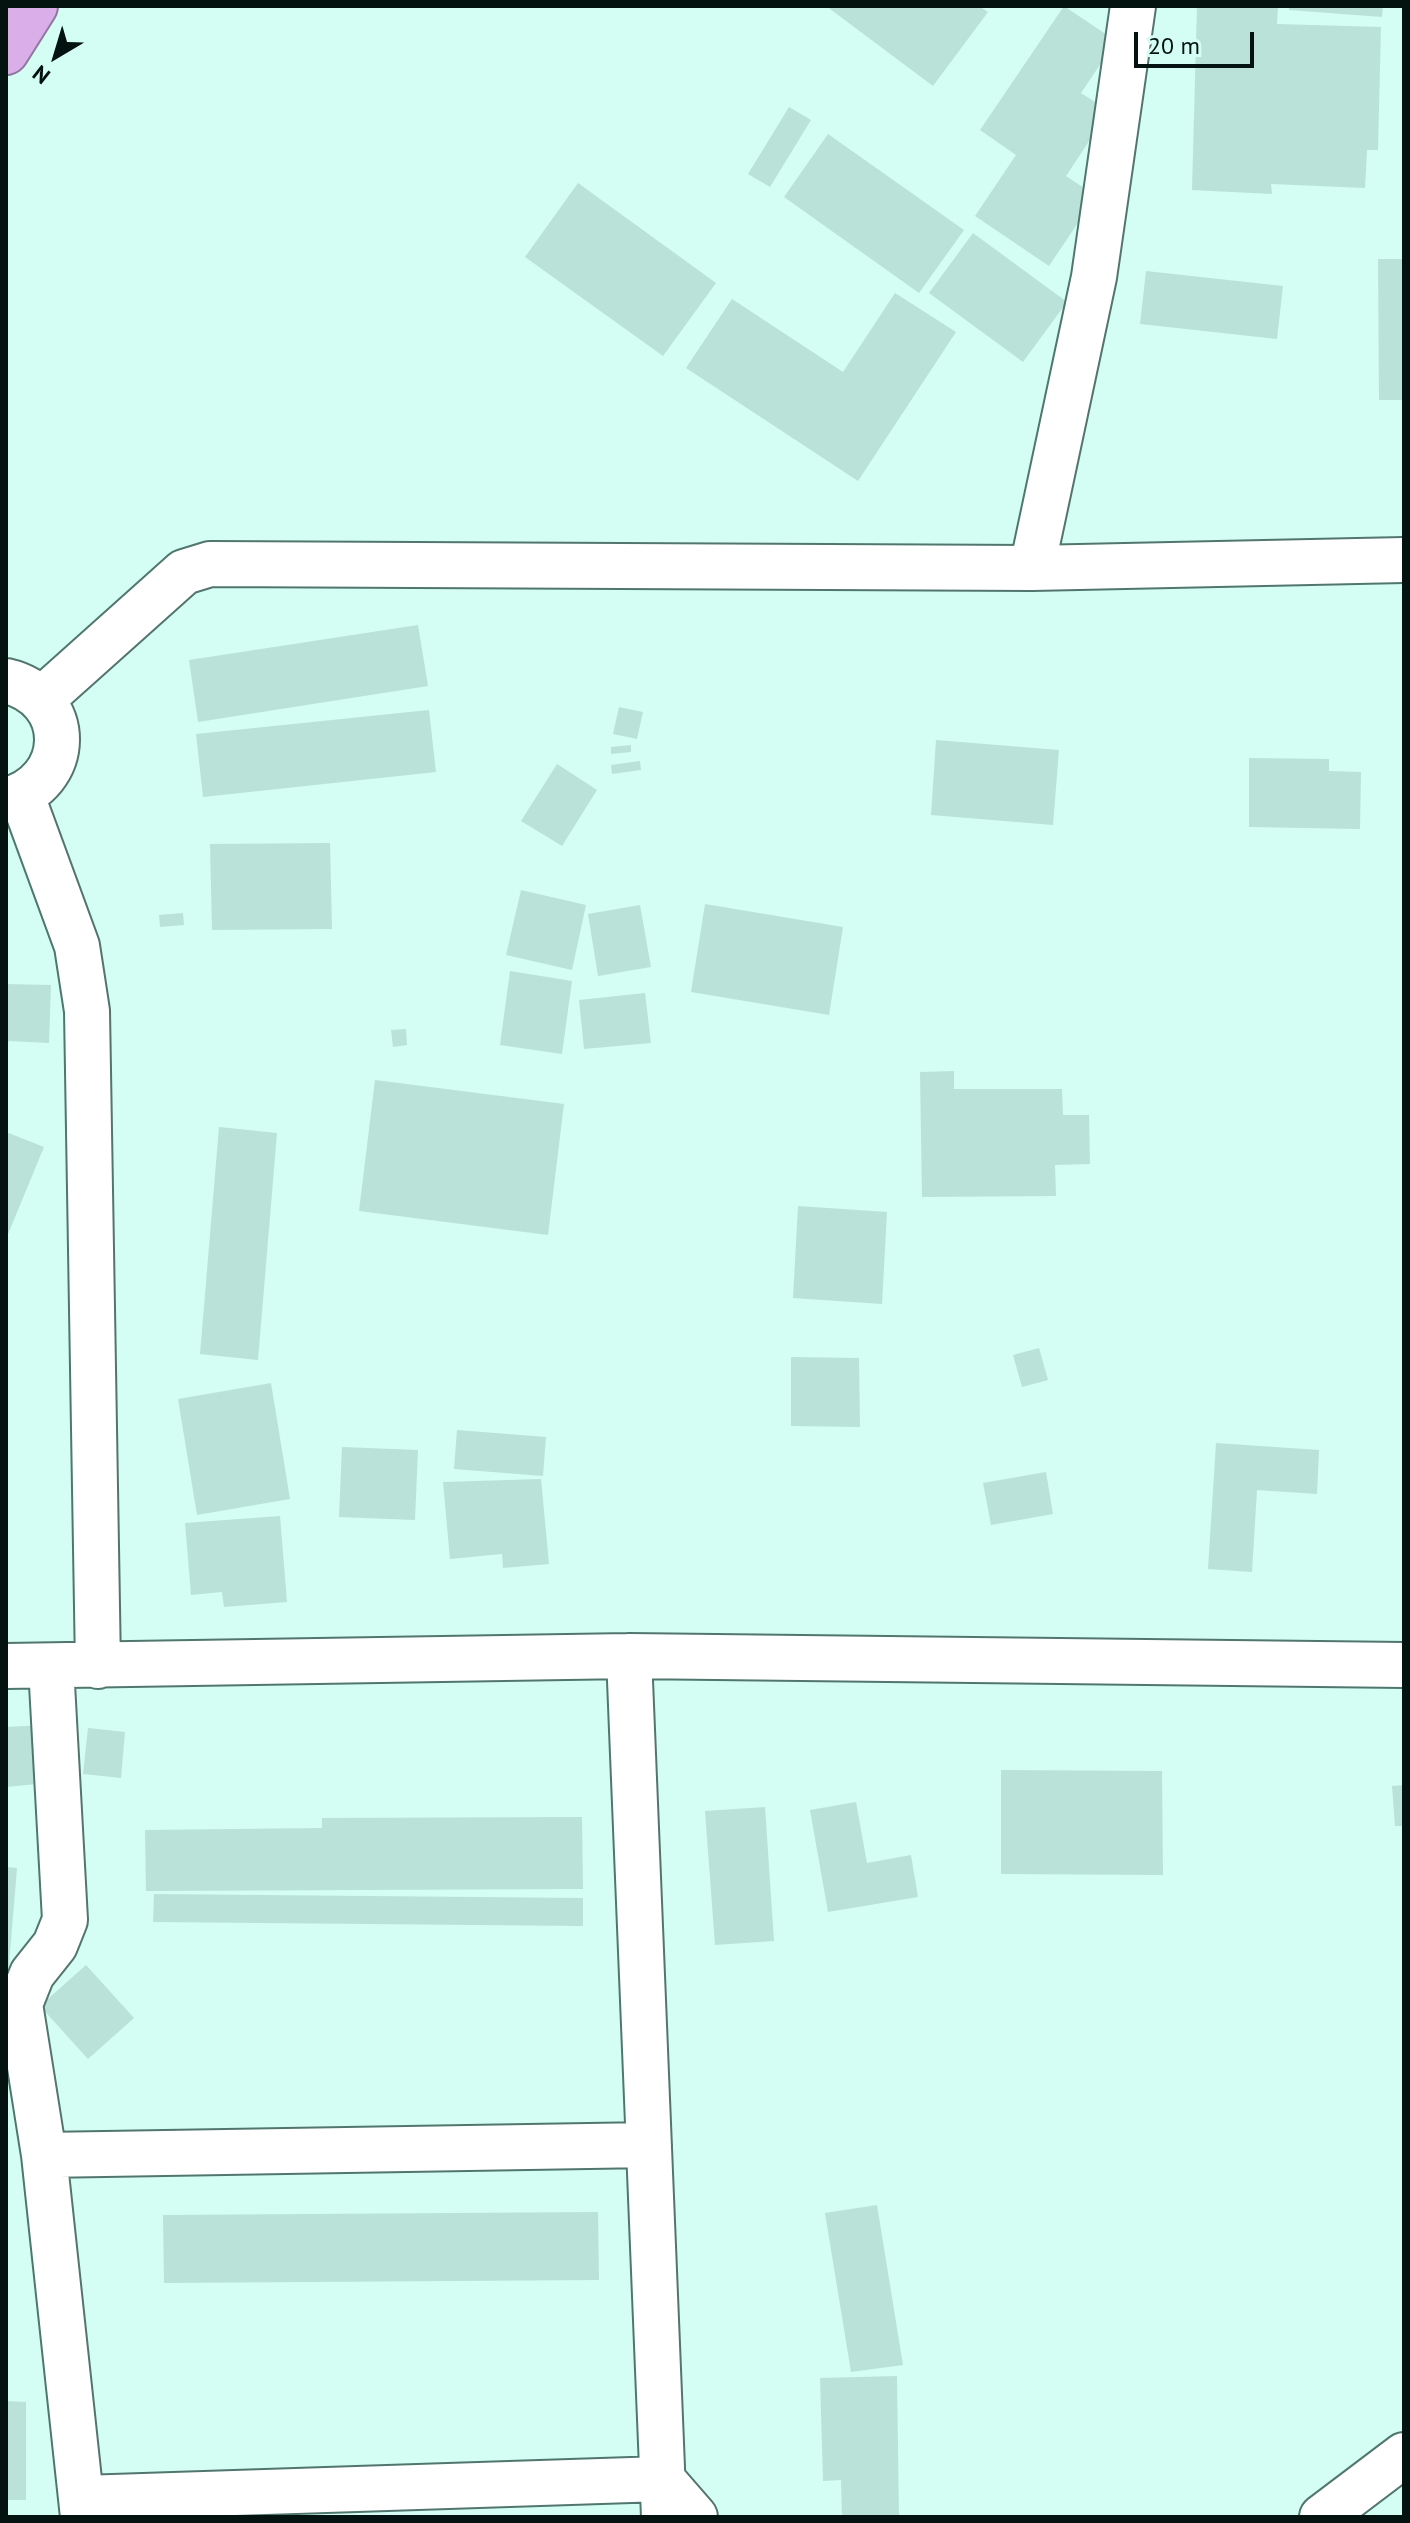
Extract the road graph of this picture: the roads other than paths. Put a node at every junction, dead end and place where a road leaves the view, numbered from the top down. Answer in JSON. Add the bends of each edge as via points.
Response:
{"nodes":[{"id":1,"x":35,"y":6,"type":"edge"},
{"id":2,"x":1133,"y":6,"type":"edge"},
{"id":3,"x":6,"y":52,"type":"edge"},
{"id":4,"x":1404,"y":560,"type":"edge"},
{"id":5,"x":1032,"y":568,"type":"junction"},
{"id":6,"x":24,"y":691,"type":"edge"},
{"id":7,"x":14,"y":798,"type":"edge"},
{"id":8,"x":629,"y":1656,"type":"junction"},
{"id":9,"x":1404,"y":1665,"type":"edge"},
{"id":10,"x":6,"y":1666,"type":"edge"},
{"id":11,"x":51,"y":1666,"type":"junction"},
{"id":12,"x":98,"y":1666,"type":"junction"},
{"id":13,"x":649,"y":2145,"type":"junction"},
{"id":14,"x":44,"y":2155,"type":"junction"},
{"id":15,"x":1404,"y":2455,"type":"edge"},
{"id":16,"x":663,"y":2498,"type":"edge"},
{"id":17,"x":83,"y":2508,"type":"edge"},
{"id":18,"x":695,"y":2517,"type":"edge"},
{"id":19,"x":1322,"y":2517,"type":"edge"}],
"edges":[{"from":1,"to":3,"type":"highway"},
{"from":2,"to":5,"type":"street","via":[[1094,277]]},
{"from":4,"to":5,"type":"street"},
{"from":5,"to":6,"type":"street","via":[[210,564],[184,572]]},
{"from":6,"to":7,"type":"street","via":[[52,716],[56,753],[38,786]]},
{"from":7,"to":12,"type":"street","via":[[77,946],[87,1011]]},
{"from":8,"to":9,"type":"street"},
{"from":8,"to":12,"type":"street"},
{"from":8,"to":13,"type":"street"},
{"from":10,"to":11,"type":"street"},
{"from":11,"to":12,"type":"street"},
{"from":11,"to":14,"type":"street","via":[[65,1920],[20,2004]]},
{"from":13,"to":14,"type":"street"},
{"from":13,"to":16,"type":"street"},
{"from":14,"to":17,"type":"street"},
{"from":15,"to":19,"type":"street"},
{"from":16,"to":17,"type":"street"},
{"from":16,"to":18,"type":"street"}]}
